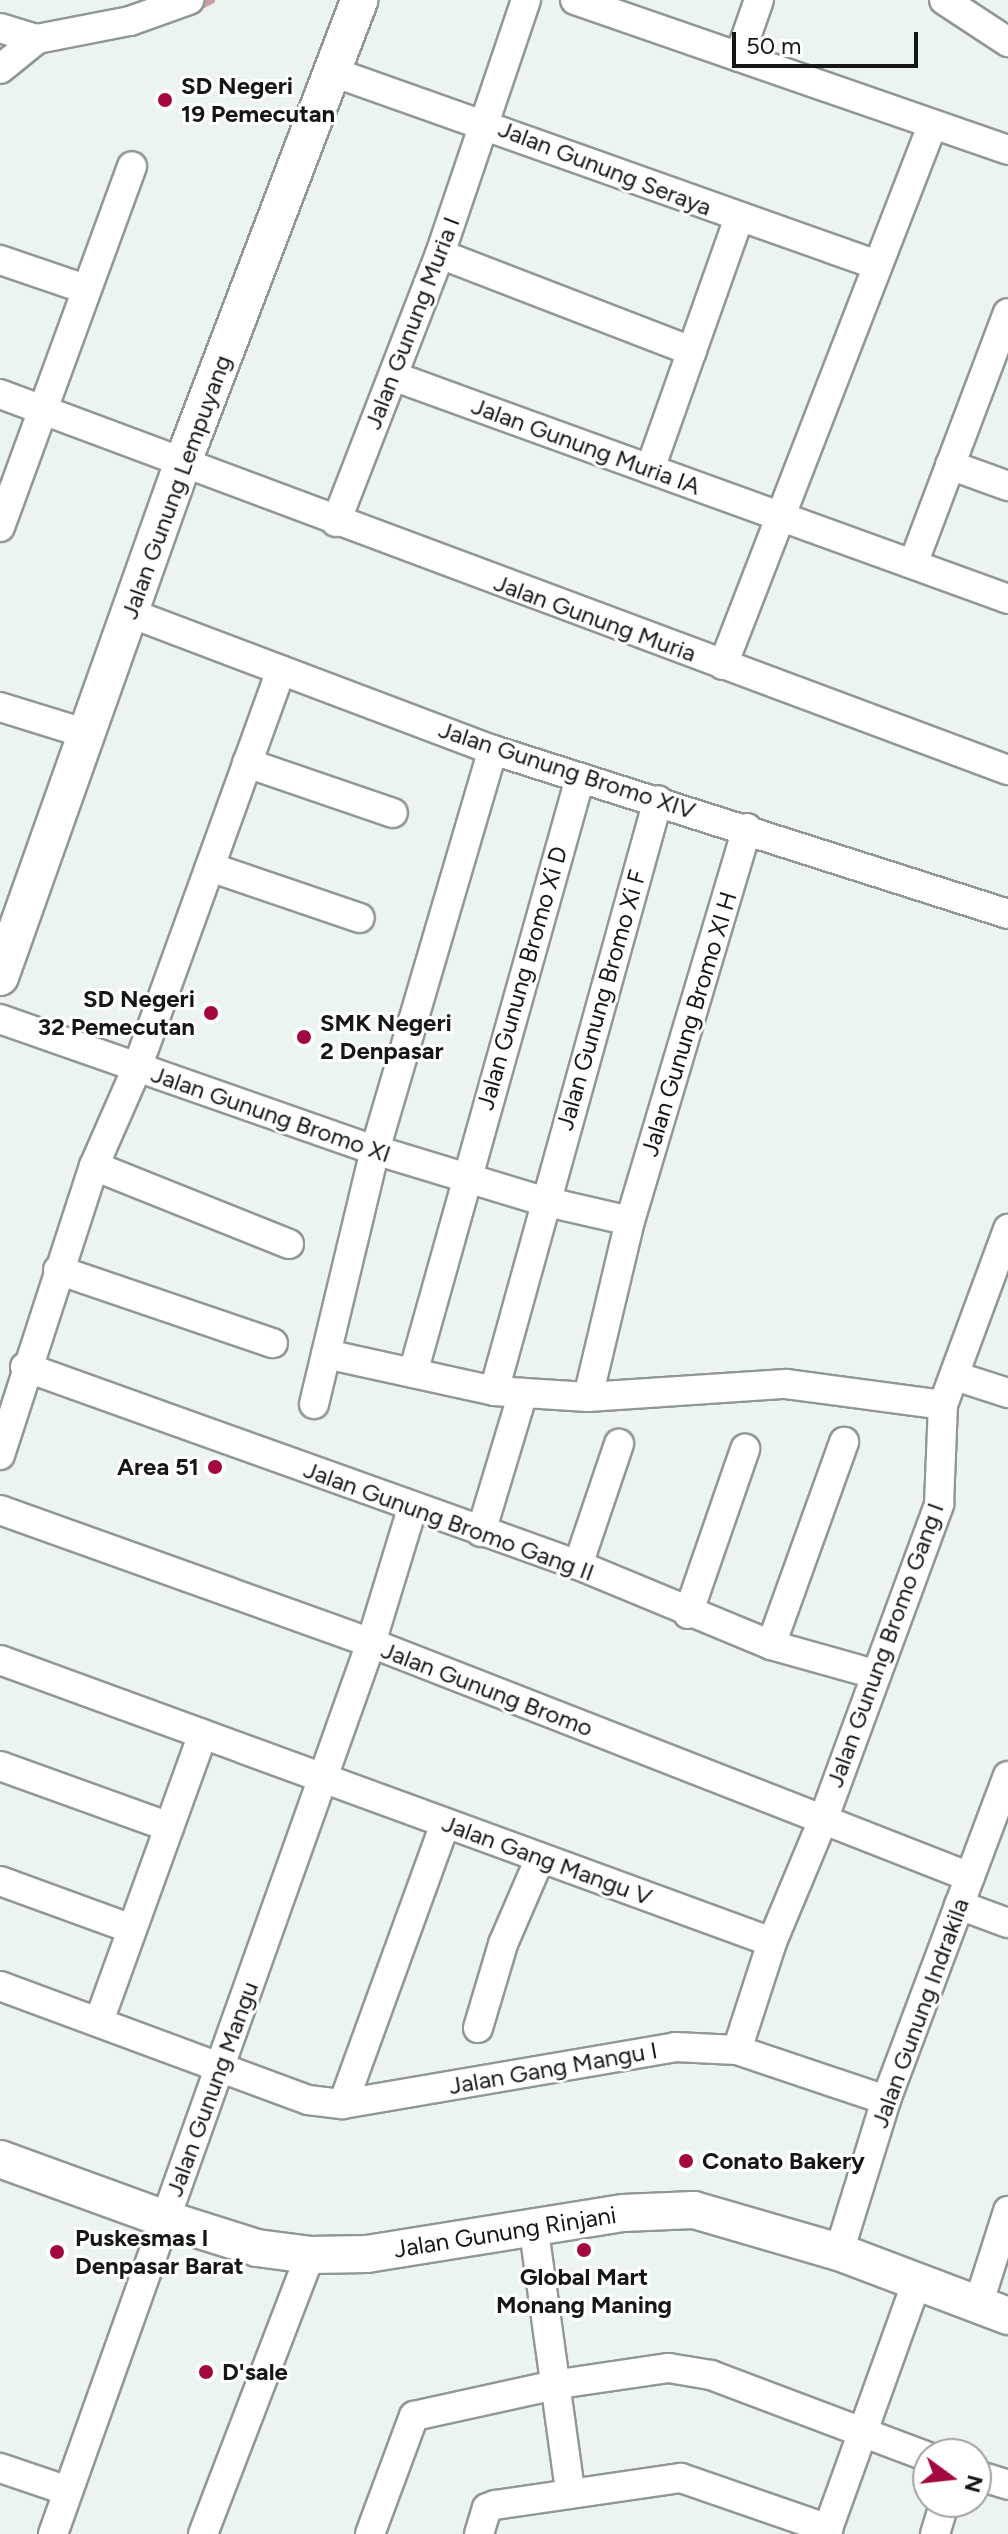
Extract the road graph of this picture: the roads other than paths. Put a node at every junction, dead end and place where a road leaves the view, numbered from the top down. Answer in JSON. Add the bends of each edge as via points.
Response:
{"nodes":[{"id":1,"x":359,"y":0,"type":"edge"},
{"id":2,"x":526,"y":0,"type":"edge"},
{"id":3,"x":759,"y":0,"type":"edge"},
{"id":4,"x":944,"y":0,"type":"edge"},
{"id":5,"x":579,"y":1,"type":"edge"},
{"id":6,"x":180,"y":3,"type":"edge"},
{"id":7,"x":0,"y":28,"type":"edge"},
{"id":8,"x":37,"y":39,"type":"junction"},
{"id":9,"x":1008,"y":42,"type":"edge"},
{"id":10,"x":739,"y":57,"type":"junction"},
{"id":11,"x":0,"y":69,"type":"edge"},
{"id":12,"x":333,"y":72,"type":"junction"},
{"id":13,"x":485,"y":123,"type":"junction"},
{"id":14,"x":932,"y":126,"type":"junction"},
{"id":15,"x":1008,"y":150,"type":"edge"},
{"id":16,"x":132,"y":166,"type":"dead end"},
{"id":17,"x":739,"y":218,"type":"junction"},
{"id":18,"x":440,"y":254,"type":"junction"},
{"id":19,"x":0,"y":260,"type":"edge"},
{"id":20,"x":877,"y":265,"type":"junction"},
{"id":21,"x":85,"y":289,"type":"junction"},
{"id":22,"x":1008,"y":313,"type":"edge"},
{"id":23,"x":692,"y":351,"type":"junction"},
{"id":24,"x":998,"y":372,"type":"edge"},
{"id":25,"x":393,"y":376,"type":"junction"},
{"id":26,"x":0,"y":394,"type":"edge"},
{"id":27,"x":45,"y":410,"type":"junction"},
{"id":28,"x":183,"y":462,"type":"junction"},
{"id":29,"x":950,"y":465,"type":"junction"},
{"id":30,"x":650,"y":469,"type":"junction"},
{"id":31,"x":1008,"y":486,"type":"edge"},
{"id":32,"x":780,"y":517,"type":"junction"},
{"id":33,"x":336,"y":522,"type":"junction"},
{"id":34,"x":0,"y":527,"type":"edge"},
{"id":35,"x":913,"y":564,"type":"junction"},
{"id":36,"x":1008,"y":599,"type":"edge"},
{"id":37,"x":130,"y":613,"type":"junction"},
{"id":38,"x":723,"y":665,"type":"junction"},
{"id":39,"x":281,"y":670,"type":"junction"},
{"id":40,"x":0,"y":707,"type":"edge"},
{"id":41,"x":87,"y":734,"type":"junction"},
{"id":42,"x":493,"y":750,"type":"junction"},
{"id":43,"x":247,"y":763,"type":"junction"},
{"id":44,"x":1008,"y":770,"type":"edge"},
{"id":45,"x":580,"y":778,"type":"junction"},
{"id":46,"x":658,"y":800,"type":"junction"},
{"id":47,"x":393,"y":813,"type":"dead end"},
{"id":48,"x":747,"y":828,"type":"junction"},
{"id":49,"x":210,"y":867,"type":"junction"},
{"id":50,"x":1008,"y":914,"type":"edge"},
{"id":51,"x":360,"y":918,"type":"dead end"},
{"id":52,"x":0,"y":977,"type":"edge"},
{"id":53,"x":0,"y":1019,"type":"edge"},
{"id":54,"x":137,"y":1068,"type":"junction"},
{"id":55,"x":375,"y":1150,"type":"junction"},
{"id":56,"x":94,"y":1166,"type":"junction"},
{"id":57,"x":464,"y":1177,"type":"junction"},
{"id":58,"x":543,"y":1201,"type":"junction"},
{"id":59,"x":630,"y":1221,"type":"junction"},
{"id":60,"x":1008,"y":1229,"type":"edge"},
{"id":61,"x":289,"y":1244,"type":"dead end"},
{"id":62,"x":58,"y":1270,"type":"junction"},
{"id":63,"x":273,"y":1343,"type":"dead end"},
{"id":64,"x":326,"y":1354,"type":"junction"},
{"id":65,"x":25,"y":1367,"type":"junction"},
{"id":66,"x":413,"y":1373,"type":"junction"},
{"id":67,"x":955,"y":1376,"type":"junction"},
{"id":68,"x":494,"y":1391,"type":"junction"},
{"id":69,"x":523,"y":1393,"type":"junction"},
{"id":70,"x":1008,"y":1393,"type":"edge"},
{"id":71,"x":588,"y":1397,"type":"junction"},
{"id":72,"x":314,"y":1404,"type":"dead end"},
{"id":73,"x":943,"y":1405,"type":"junction"},
{"id":74,"x":844,"y":1442,"type":"dead end"},
{"id":75,"x":619,"y":1444,"type":"dead end"},
{"id":76,"x":745,"y":1449,"type":"dead end"},
{"id":77,"x":0,"y":1455,"type":"edge"},
{"id":78,"x":412,"y":1509,"type":"junction"},
{"id":79,"x":0,"y":1510,"type":"edge"},
{"id":80,"x":481,"y":1532,"type":"junction"},
{"id":81,"x":578,"y":1565,"type":"junction"},
{"id":82,"x":688,"y":1614,"type":"junction"},
{"id":83,"x":371,"y":1643,"type":"junction"},
{"id":84,"x":771,"y":1645,"type":"junction"},
{"id":85,"x":0,"y":1660,"type":"edge"},
{"id":86,"x":874,"y":1674,"type":"junction"},
{"id":87,"x":203,"y":1734,"type":"junction"},
{"id":88,"x":0,"y":1766,"type":"edge"},
{"id":89,"x":1008,"y":1776,"type":"edge"},
{"id":90,"x":323,"y":1779,"type":"junction"},
{"id":91,"x":823,"y":1820,"type":"junction"},
{"id":92,"x":445,"y":1823,"type":"junction"},
{"id":93,"x":169,"y":1827,"type":"junction"},
{"id":94,"x":540,"y":1858,"type":"junction"},
{"id":95,"x":970,"y":1877,"type":"junction"},
{"id":96,"x":0,"y":1881,"type":"edge"},
{"id":97,"x":959,"y":1905,"type":"junction"},
{"id":98,"x":1008,"y":1923,"type":"edge"},
{"id":99,"x":132,"y":1929,"type":"junction"},
{"id":100,"x":772,"y":1942,"type":"junction"},
{"id":101,"x":0,"y":1986,"type":"edge"},
{"id":102,"x":99,"y":2021,"type":"junction"},
{"id":103,"x":478,"y":2028,"type":"dead end"},
{"id":104,"x":737,"y":2050,"type":"junction"},
{"id":105,"x":221,"y":2065,"type":"junction"},
{"id":106,"x":886,"y":2100,"type":"junction"},
{"id":107,"x":343,"y":2104,"type":"junction"},
{"id":108,"x":0,"y":2159,"type":"edge"},
{"id":109,"x":1008,"y":2211,"type":"edge"},
{"id":110,"x":165,"y":2219,"type":"junction"},
{"id":111,"x":534,"y":2231,"type":"junction"},
{"id":112,"x":839,"y":2252,"type":"junction"},
{"id":113,"x":310,"y":2255,"type":"junction"},
{"id":114,"x":916,"y":2284,"type":"junction"},
{"id":115,"x":993,"y":2311,"type":"edge"},
{"id":116,"x":559,"y":2384,"type":"junction"},
{"id":117,"x":860,"y":2430,"type":"junction"},
{"id":118,"x":912,"y":2451,"type":"edge"},
{"id":119,"x":0,"y":2468,"type":"edge"},
{"id":120,"x":65,"y":2490,"type":"junction"},
{"id":121,"x":570,"y":2491,"type":"junction"},
{"id":122,"x":212,"y":2531,"type":"edge"},
{"id":123,"x":827,"y":2532,"type":"edge"},
{"id":124,"x":53,"y":2534,"type":"edge"},
{"id":125,"x":370,"y":2534,"type":"edge"},
{"id":126,"x":479,"y":2534,"type":"edge"}],
"edges":[{"from":1,"to":12,"type":"street","name":"Jalan Gunung Lempuyang"},
{"from":2,"to":13,"type":"street","name":"Jalan Gunung Muria I"},
{"from":3,"to":10,"type":"street"},
{"from":4,"to":9,"type":"street"},
{"from":5,"to":10,"type":"street"},
{"from":6,"to":8,"type":"street"},
{"from":7,"to":8,"type":"street"},
{"from":8,"to":11,"type":"street"},
{"from":10,"to":14,"type":"street"},
{"from":12,"to":13,"type":"street","name":"Jalan Gunung Seraya"},
{"from":12,"to":28,"type":"street","name":"Jalan Gunung Lempuyang"},
{"from":13,"to":17,"type":"street","name":"Jalan Gunung Seraya"},
{"from":13,"to":18,"type":"street","name":"Jalan Gunung Muria I"},
{"from":14,"to":15,"type":"street"},
{"from":14,"to":20,"type":"street"},
{"from":16,"to":21,"type":"street"},
{"from":17,"to":20,"type":"street","name":"Jalan Gunung Seraya"},
{"from":17,"to":23,"type":"street"},
{"from":18,"to":23,"type":"street"},
{"from":18,"to":25,"type":"street","name":"Jalan Gunung Muria I"},
{"from":19,"to":21,"type":"street"},
{"from":20,"to":32,"type":"street"},
{"from":21,"to":27,"type":"street"},
{"from":22,"to":24,"type":"street"},
{"from":23,"to":30,"type":"street"},
{"from":24,"to":29,"type":"street"},
{"from":25,"to":30,"type":"street","name":"Jalan Gunung Muria IA"},
{"from":25,"to":33,"type":"street","name":"Jalan Gunung Muria I"},
{"from":26,"to":27,"type":"street","name":"Jalan Gunung Muria"},
{"from":27,"to":28,"type":"street","name":"Jalan Gunung Muria"},
{"from":27,"to":34,"type":"street"},
{"from":28,"to":33,"type":"street","name":"Jalan Gunung Muria"},
{"from":28,"to":37,"type":"street","name":"Jalan Gunung Lempuyang"},
{"from":29,"to":31,"type":"street"},
{"from":29,"to":35,"type":"street"},
{"from":30,"to":32,"type":"street","name":"Jalan Gunung Muria IA"},
{"from":32,"to":35,"type":"street","name":"Jalan Gunung Muria IA"},
{"from":32,"to":38,"type":"street"},
{"from":33,"to":38,"type":"street","name":"Jalan Gunung Muria"},
{"from":35,"to":36,"type":"street","name":"Jalan Gunung Muria IA"},
{"from":37,"to":39,"type":"street","name":"Jalan Gunung Bromo XIV"},
{"from":37,"to":41,"type":"street","name":"Jalan Gunung Lempuyang"},
{"from":38,"to":44,"type":"street","name":"Jalan Gunung Muria"},
{"from":39,"to":42,"type":"street","name":"Jalan Gunung Bromo XIV"},
{"from":39,"to":43,"type":"street"},
{"from":40,"to":41,"type":"street"},
{"from":41,"to":52,"type":"street","name":"Jalan Gunung Lempuyang"},
{"from":42,"to":45,"type":"street","name":"Jalan Gunung Bromo XIV"},
{"from":42,"to":55,"type":"street"},
{"from":43,"to":47,"type":"street"},
{"from":43,"to":49,"type":"street"},
{"from":45,"to":46,"type":"street","name":"Jalan Gunung Bromo XIV"},
{"from":45,"to":57,"type":"street","name":"Jalan Gunung Bromo Xi D"},
{"from":46,"to":48,"type":"street","name":"Jalan Gunung Bromo XIV"},
{"from":46,"to":58,"type":"street","name":"Jalan Gunung Bromo Xi F"},
{"from":48,"to":50,"type":"street","name":"Jalan Gunung Bromo XIV"},
{"from":48,"to":59,"type":"street","name":"Jalan Gunung Bromo XI H"},
{"from":49,"to":51,"type":"street"},
{"from":49,"to":54,"type":"street"},
{"from":53,"to":54,"type":"street","name":"Jalan Gunung Bromo XI"},
{"from":54,"to":55,"type":"street","name":"Jalan Gunung Bromo XI"},
{"from":54,"to":56,"type":"street"},
{"from":55,"to":57,"type":"street","name":"Jalan Gunung Bromo XI"},
{"from":55,"to":64,"type":"street"},
{"from":56,"to":61,"type":"street"},
{"from":56,"to":62,"type":"street"},
{"from":57,"to":58,"type":"street","name":"Jalan Gunung Bromo XI"},
{"from":57,"to":66,"type":"street","name":"Jalan Gunung Bromo Xi D"},
{"from":58,"to":59,"type":"street","name":"Jalan Gunung Bromo XI"},
{"from":58,"to":68,"type":"street","name":"Jalan Gunung Bromo Xi F"},
{"from":59,"to":71,"type":"street","name":"Jalan Gunung Bromo XI H"},
{"from":60,"to":67,"type":"street","name":"Jalan Gunung Bromo Gang I"},
{"from":62,"to":63,"type":"street"},
{"from":62,"to":65,"type":"street"},
{"from":64,"to":66,"type":"street"},
{"from":64,"to":72,"type":"street"},
{"from":65,"to":77,"type":"street"},
{"from":65,"to":78,"type":"street","name":"Jalan Gunung Bromo Gang II"},
{"from":66,"to":68,"type":"street"},
{"from":67,"to":70,"type":"street"},
{"from":67,"to":73,"type":"street","name":"Jalan Gunung Bromo Gang I"},
{"from":68,"to":69,"type":"street"},
{"from":69,"to":71,"type":"street"},
{"from":69,"to":80,"type":"street"},
{"from":71,"to":73,"type":"street","via":[[786,1384]]},
{"from":73,"to":86,"type":"street","name":"Jalan Gunung Bromo Gang I","via":[[939,1504]]},
{"from":74,"to":84,"type":"street"},
{"from":75,"to":81,"type":"street"},
{"from":76,"to":82,"type":"street"},
{"from":78,"to":80,"type":"street","name":"Jalan Gunung Bromo Gang II"},
{"from":78,"to":83,"type":"street","name":"Jalan Gunung Mangu"},
{"from":79,"to":83,"type":"street","name":"Jalan Gunung Bromo"},
{"from":80,"to":81,"type":"street","name":"Jalan Gunung Bromo Gang II"},
{"from":81,"to":82,"type":"street","name":"Jalan Gunung Bromo Gang II"},
{"from":82,"to":84,"type":"street","name":"Jalan Gunung Bromo Gang II"},
{"from":83,"to":90,"type":"street","name":"Jalan Gunung Mangu"},
{"from":83,"to":91,"type":"street","name":"Jalan Gunung Bromo"},
{"from":84,"to":86,"type":"street","name":"Jalan Gunung Bromo Gang II"},
{"from":85,"to":87,"type":"street","name":"Jalan Gang Mangu V"},
{"from":86,"to":91,"type":"street","name":"Jalan Gunung Bromo Gang I"},
{"from":87,"to":90,"type":"street","name":"Jalan Gang Mangu V"},
{"from":87,"to":93,"type":"street"},
{"from":88,"to":93,"type":"street"},
{"from":89,"to":95,"type":"street","name":"Jalan Gunung Indrakila"},
{"from":90,"to":92,"type":"street","name":"Jalan Gang Mangu V"},
{"from":90,"to":105,"type":"street","name":"Jalan Gunung Mangu"},
{"from":91,"to":95,"type":"street","name":"Jalan Gunung Bromo"},
{"from":91,"to":100,"type":"street","name":"Jalan Gunung Bromo Gang I"},
{"from":92,"to":94,"type":"street","name":"Jalan Gang Mangu V"},
{"from":92,"to":107,"type":"street"},
{"from":93,"to":99,"type":"street"},
{"from":94,"to":100,"type":"street","name":"Jalan Gang Mangu V"},
{"from":94,"to":103,"type":"street","via":[[503,1944]]},
{"from":95,"to":97,"type":"street","name":"Jalan Gunung Indrakila"},
{"from":96,"to":99,"type":"street"},
{"from":97,"to":98,"type":"street"},
{"from":97,"to":106,"type":"street","name":"Jalan Gunung Indrakila"},
{"from":99,"to":102,"type":"street"},
{"from":100,"to":104,"type":"street","name":"Jalan Gunung Bromo Gang I"},
{"from":101,"to":102,"type":"street","name":"Jalan Gang Mangu I"},
{"from":102,"to":105,"type":"street","name":"Jalan Gang Mangu I"},
{"from":104,"to":106,"type":"street","name":"Jalan Gang Mangu I"},
{"from":104,"to":107,"type":"street","name":"Jalan Gang Mangu I","via":[[675,2047]]},
{"from":105,"to":107,"type":"street","name":"Jalan Gang Mangu I","via":[[308,2100]]},
{"from":105,"to":110,"type":"street","name":"Jalan Gunung Mangu"},
{"from":106,"to":112,"type":"street","name":"Jalan Gunung Indrakila"},
{"from":108,"to":110,"type":"street","name":"Jalan Gunung Rinjani"},
{"from":109,"to":115,"type":"street"},
{"from":110,"to":113,"type":"street","name":"Jalan Gunung Rinjani","via":[[257,2248]]},
{"from":110,"to":120,"type":"street","name":"Jalan Gunung Mangu"},
{"from":111,"to":112,"type":"street","name":"Jalan Gunung Rinjani","via":[[623,2213],[694,2210]]},
{"from":111,"to":113,"type":"street","name":"Jalan Gunung Rinjani","via":[[367,2254]]},
{"from":111,"to":116,"type":"street"},
{"from":112,"to":114,"type":"street","name":"Jalan Gunung Rinjani"},
{"from":113,"to":122,"type":"street"},
{"from":114,"to":115,"type":"street","name":"Jalan Gunung Rinjani"},
{"from":114,"to":117,"type":"street"},
{"from":116,"to":117,"type":"street","via":[[683,2368]]},
{"from":116,"to":121,"type":"street"},
{"from":116,"to":125,"type":"street","via":[[414,2416]]},
{"from":117,"to":118,"type":"street"},
{"from":117,"to":123,"type":"street"},
{"from":119,"to":120,"type":"street"},
{"from":120,"to":124,"type":"street","name":"Jalan Gunung Mangu"},
{"from":121,"to":123,"type":"street","via":[[681,2478]]},
{"from":121,"to":126,"type":"street","via":[[487,2508]]}]}
